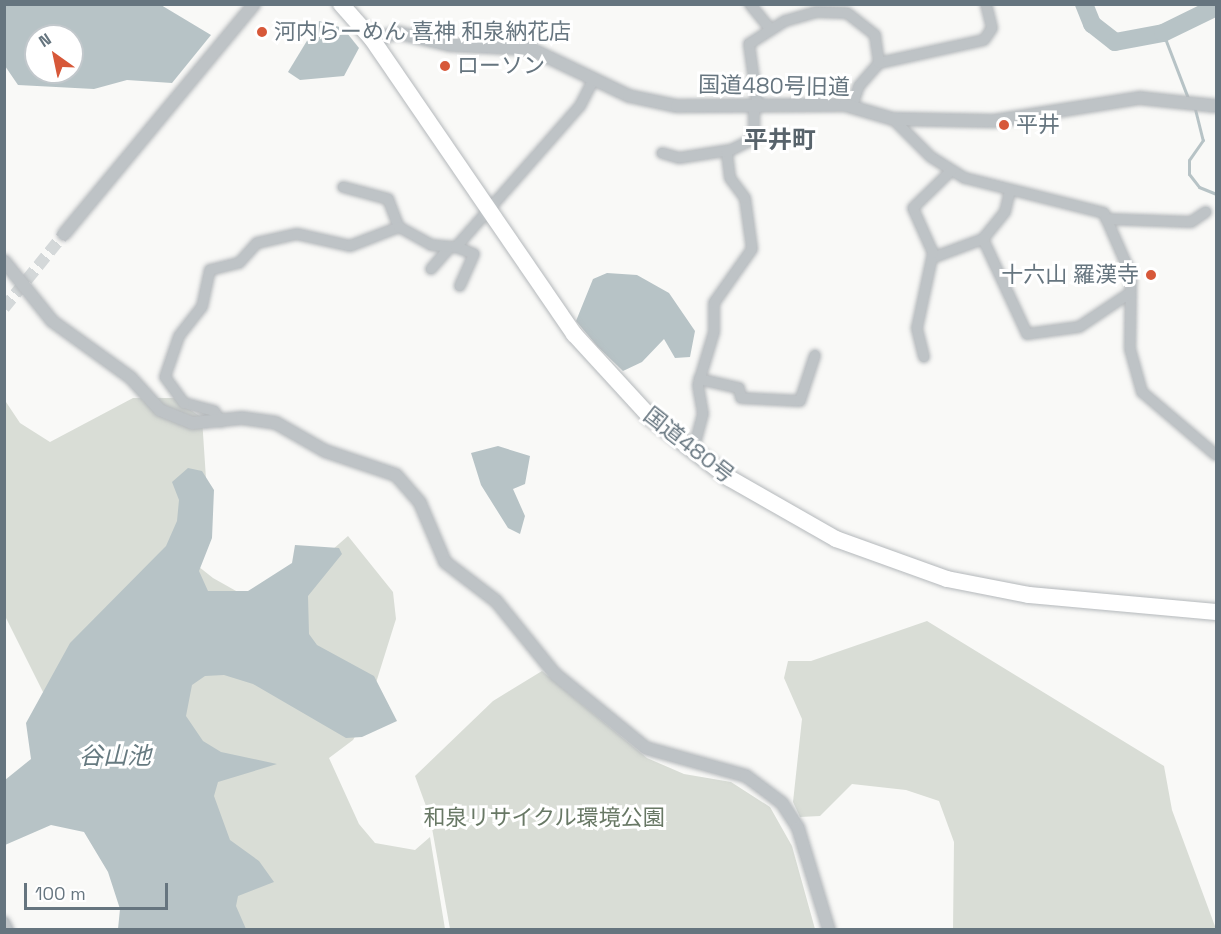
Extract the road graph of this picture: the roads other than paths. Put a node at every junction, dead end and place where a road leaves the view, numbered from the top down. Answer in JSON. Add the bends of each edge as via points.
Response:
{"nodes":[{"id":1,"x":254,"y":4,"type":"edge"},
{"id":2,"x":341,"y":4,"type":"edge"},
{"id":3,"x":750,"y":4,"type":"edge"},
{"id":4,"x":986,"y":4,"type":"edge"},
{"id":5,"x":838,"y":8,"type":"edge"},
{"id":6,"x":770,"y":29,"type":"junction"},
{"id":7,"x":372,"y":39,"type":"junction"},
{"id":8,"x":879,"y":63,"type":"junction"},
{"id":9,"x":594,"y":78,"type":"junction"},
{"id":10,"x":1216,"y":106,"type":"edge"},
{"id":11,"x":852,"y":107,"type":"junction"},
{"id":12,"x":756,"y":108,"type":"junction"},
{"id":13,"x":893,"y":119,"type":"junction"},
{"id":14,"x":730,"y":150,"type":"junction"},
{"id":15,"x":662,"y":153,"type":"dead end"},
{"id":16,"x":952,"y":170,"type":"junction"},
{"id":17,"x":343,"y":187,"type":"dead end"},
{"id":18,"x":1010,"y":191,"type":"junction"},
{"id":19,"x":487,"y":211,"type":"junction"},
{"id":20,"x":1206,"y":212,"type":"dead end"},
{"id":21,"x":1106,"y":219,"type":"junction"},
{"id":22,"x":399,"y":226,"type":"junction"},
{"id":23,"x":64,"y":234,"type":"tunnel mouth"},
{"id":24,"x":983,"y":239,"type":"junction"},
{"id":25,"x":453,"y":247,"type":"junction"},
{"id":26,"x":932,"y":258,"type":"junction"},
{"id":27,"x":4,"y":261,"type":"edge"},
{"id":28,"x":430,"y":269,"type":"dead end"},
{"id":29,"x":460,"y":286,"type":"dead end"},
{"id":30,"x":1130,"y":294,"type":"junction"},
{"id":31,"x":815,"y":354,"type":"dead end"},
{"id":32,"x":924,"y":357,"type":"dead end"},
{"id":33,"x":699,"y":379,"type":"junction"},
{"id":34,"x":221,"y":422,"type":"junction"},
{"id":35,"x":693,"y":451,"type":"junction"},
{"id":36,"x":1216,"y":455,"type":"edge"},
{"id":37,"x":1216,"y":612,"type":"edge"},
{"id":38,"x":4,"y":922,"type":"edge"},
{"id":39,"x":8,"y":930,"type":"edge"},
{"id":40,"x":830,"y":930,"type":"edge"}],
"edges":[{"from":1,"to":23,"type":"street"},
{"from":2,"to":7,"type":"highway","name":"国道480号"},
{"from":3,"to":6,"type":"street"},
{"from":4,"to":8,"type":"street","via":[[992,28],[984,40]]},
{"from":5,"to":6,"type":"street","via":[[806,14]]},
{"from":5,"to":8,"type":"street","via":[[871,29]]},
{"from":6,"to":12,"type":"street","via":[[749,44]]},
{"from":7,"to":9,"type":"street","name":"国道480号旧道","via":[[399,33],[450,45],[531,49]]},
{"from":7,"to":19,"type":"highway","name":"国道480号"},
{"from":8,"to":11,"type":"street","via":[[859,86]]},
{"from":9,"to":12,"type":"street","name":"国道480号旧道","via":[[647,103]]},
{"from":9,"to":19,"type":"street","via":[[580,106]]},
{"from":10,"to":13,"type":"street","name":"国道480号旧道","via":[[1117,100],[1004,121]]},
{"from":11,"to":12,"type":"street","name":"国道480号旧道"},
{"from":11,"to":13,"type":"street","name":"国道480号旧道"},
{"from":12,"to":14,"type":"street","via":[[754,139]]},
{"from":13,"to":16,"type":"street","via":[[908,138]]},
{"from":14,"to":15,"type":"street","via":[[679,158]]},
{"from":14,"to":33,"type":"street","via":[[730,178],[745,198],[752,249],[714,303],[714,332]]},
{"from":16,"to":18,"type":"street"},
{"from":16,"to":26,"type":"street","via":[[913,208]]},
{"from":17,"to":22,"type":"street","via":[[388,200]]},
{"from":18,"to":21,"type":"street","via":[[1104,213]]},
{"from":18,"to":24,"type":"street","via":[[1005,212]]},
{"from":19,"to":25,"type":"street"},
{"from":19,"to":35,"type":"highway","name":"国道480号","via":[[586,349],[650,417]]},
{"from":20,"to":21,"type":"street","via":[[1191,222]]},
{"from":21,"to":30,"type":"street","via":[[1131,275]]},
{"from":22,"to":25,"type":"street","via":[[417,240]]},
{"from":22,"to":34,"type":"street","via":[[350,246],[329,238],[280,236],[257,243],[239,263],[210,270],[202,307],[179,336],[165,377],[184,403],[214,411]]},
{"from":24,"to":26,"type":"street"},
{"from":24,"to":30,"type":"street","via":[[1027,334],[1079,327]]},
{"from":25,"to":28,"type":"street"},
{"from":25,"to":29,"type":"street","via":[[474,254]]},
{"from":26,"to":32,"type":"street","via":[[917,328]]},
{"from":27,"to":34,"type":"street","via":[[52,321],[92,354],[116,366],[160,410],[193,423]]},
{"from":30,"to":36,"type":"street","via":[[1130,348],[1142,392]]},
{"from":31,"to":33,"type":"street","via":[[800,401],[741,398],[739,388]]},
{"from":33,"to":35,"type":"street","via":[[703,414]]},
{"from":34,"to":40,"type":"street","via":[[242,418],[276,423],[325,451],[396,475],[420,503],[445,562],[496,601],[555,674],[646,748],[746,776],[782,803],[798,828]]},
{"from":35,"to":37,"type":"highway","name":"国道480号","via":[[782,511],[896,562],[1029,595]]},
{"from":38,"to":39,"type":"street"}]}
